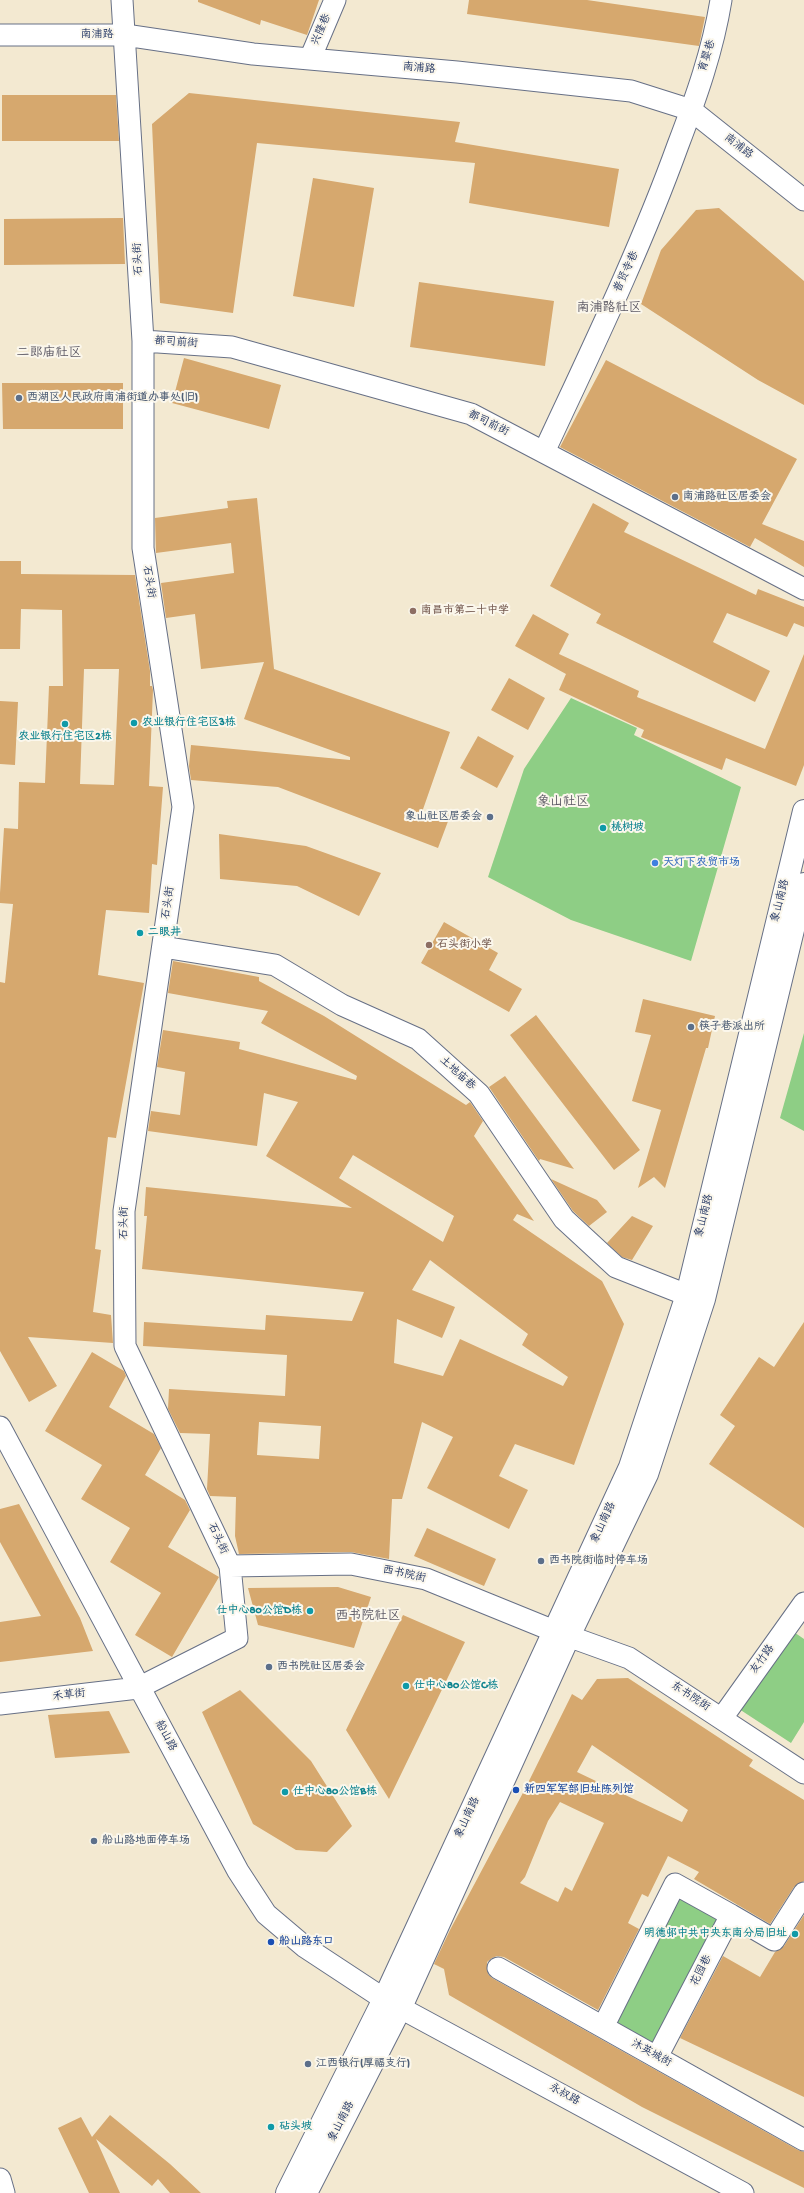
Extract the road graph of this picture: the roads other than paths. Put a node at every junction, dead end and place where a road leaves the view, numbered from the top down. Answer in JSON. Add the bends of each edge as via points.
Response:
{"nodes":[{"id":1,"x":122,"y":0,"type":"edge"},
{"id":2,"x":335,"y":0,"type":"edge"},
{"id":3,"x":721,"y":0,"type":"edge"},
{"id":4,"x":0,"y":35,"type":"edge"},
{"id":5,"x":125,"y":35,"type":"junction"},
{"id":6,"x":310,"y":59,"type":"junction"},
{"id":7,"x":691,"y":110,"type":"junction"},
{"id":8,"x":804,"y":200,"type":"edge"},
{"id":9,"x":143,"y":341,"type":"junction"},
{"id":10,"x":544,"y":452,"type":"junction"},
{"id":11,"x":804,"y":589,"type":"edge"},
{"id":12,"x":804,"y":811,"type":"edge"},
{"id":13,"x":804,"y":884,"type":"edge"},
{"id":14,"x":163,"y":947,"type":"junction"},
{"id":15,"x":687,"y":1295,"type":"junction"},
{"id":16,"x":0,"y":1427,"type":"edge"},
{"id":17,"x":230,"y":1566,"type":"junction"},
{"id":18,"x":804,"y":1603,"type":"edge"},
{"id":19,"x":562,"y":1633,"type":"junction"},
{"id":20,"x":138,"y":1688,"type":"junction"},
{"id":21,"x":0,"y":1704,"type":"edge"},
{"id":22,"x":722,"y":1718,"type":"junction"},
{"id":23,"x":804,"y":1773,"type":"edge"},
{"id":24,"x":804,"y":1893,"type":"edge"},
{"id":25,"x":731,"y":1915,"type":"junction"},
{"id":26,"x":498,"y":1968,"type":"dead end"},
{"id":27,"x":393,"y":2003,"type":"junction"},
{"id":28,"x":603,"y":2027,"type":"junction"},
{"id":29,"x":657,"y":2057,"type":"junction"},
{"id":30,"x":804,"y":2140,"type":"edge"},
{"id":31,"x":0,"y":2179,"type":"edge"},
{"id":32,"x":4,"y":2193,"type":"edge"},
{"id":33,"x":287,"y":2193,"type":"edge"},
{"id":34,"x":306,"y":2193,"type":"edge"},
{"id":35,"x":744,"y":2193,"type":"edge"}],
"edges":[{"from":1,"to":5,"type":"street","name":"石头街"},
{"from":2,"to":6,"type":"street","name":"兴隆巷"},
{"from":3,"to":7,"type":"street","name":"育婴巷","via":[[716,31]]},
{"from":4,"to":5,"type":"street","name":"南浦路"},
{"from":5,"to":6,"type":"street","name":"南浦路","via":[[252,54]]},
{"from":5,"to":9,"type":"street","name":"石头街"},
{"from":6,"to":7,"type":"street","name":"南浦路","via":[[631,91]]},
{"from":7,"to":8,"type":"street","name":"南浦路"},
{"from":7,"to":10,"type":"street","name":"普贤寺巷","via":[[653,215]]},
{"from":9,"to":10,"type":"street","name":"都司前街","via":[[232,347],[470,414]]},
{"from":9,"to":14,"type":"street","name":"石头街","via":[[143,548],[184,807]]},
{"from":10,"to":11,"type":"street","name":"都司前街"},
{"from":12,"to":15,"type":"main road","name":"象山南路"},
{"from":13,"to":19,"type":"main road","name":"象山南路","via":[[704,1300],[647,1474]]},
{"from":14,"to":15,"type":"street","name":"土地庙巷","via":[[275,964],[342,1005],[418,1039],[479,1094],[564,1219],[616,1267]]},
{"from":14,"to":17,"type":"street","name":"石头街","via":[[124,1211],[125,1346]]},
{"from":15,"to":19,"type":"main road","name":"象山南路","via":[[630,1467]]},
{"from":16,"to":20,"type":"street","name":"船山路"},
{"from":17,"to":19,"type":"street","name":"西书院街","via":[[351,1564],[426,1579]]},
{"from":17,"to":20,"type":"street","name":"石头街","via":[[237,1638]]},
{"from":18,"to":22,"type":"street","name":"友竹路"},
{"from":19,"to":22,"type":"street","name":"东书院街","via":[[629,1658]]},
{"from":19,"to":27,"type":"main road","name":"象山南路"},
{"from":20,"to":21,"type":"street","name":"禾草街"},
{"from":20,"to":27,"type":"street","name":"船山路","via":[[238,1871],[266,1914],[305,1947]]},
{"from":22,"to":23,"type":"street","name":"东书院街"},
{"from":24,"to":25,"type":"street","via":[[774,1940]]},
{"from":25,"to":28,"type":"street","via":[[675,1884]]},
{"from":25,"to":29,"type":"street","name":"花园巷"},
{"from":26,"to":28,"type":"street","name":"沐英城街"},
{"from":27,"to":33,"type":"main road","name":"象山南路"},
{"from":27,"to":34,"type":"main road","name":"象山南路"},
{"from":27,"to":35,"type":"street","name":"永叔路"},
{"from":28,"to":29,"type":"street","name":"沐英城街"},
{"from":29,"to":30,"type":"street","name":"沐英城街"},
{"from":31,"to":32,"type":"street"}]}
